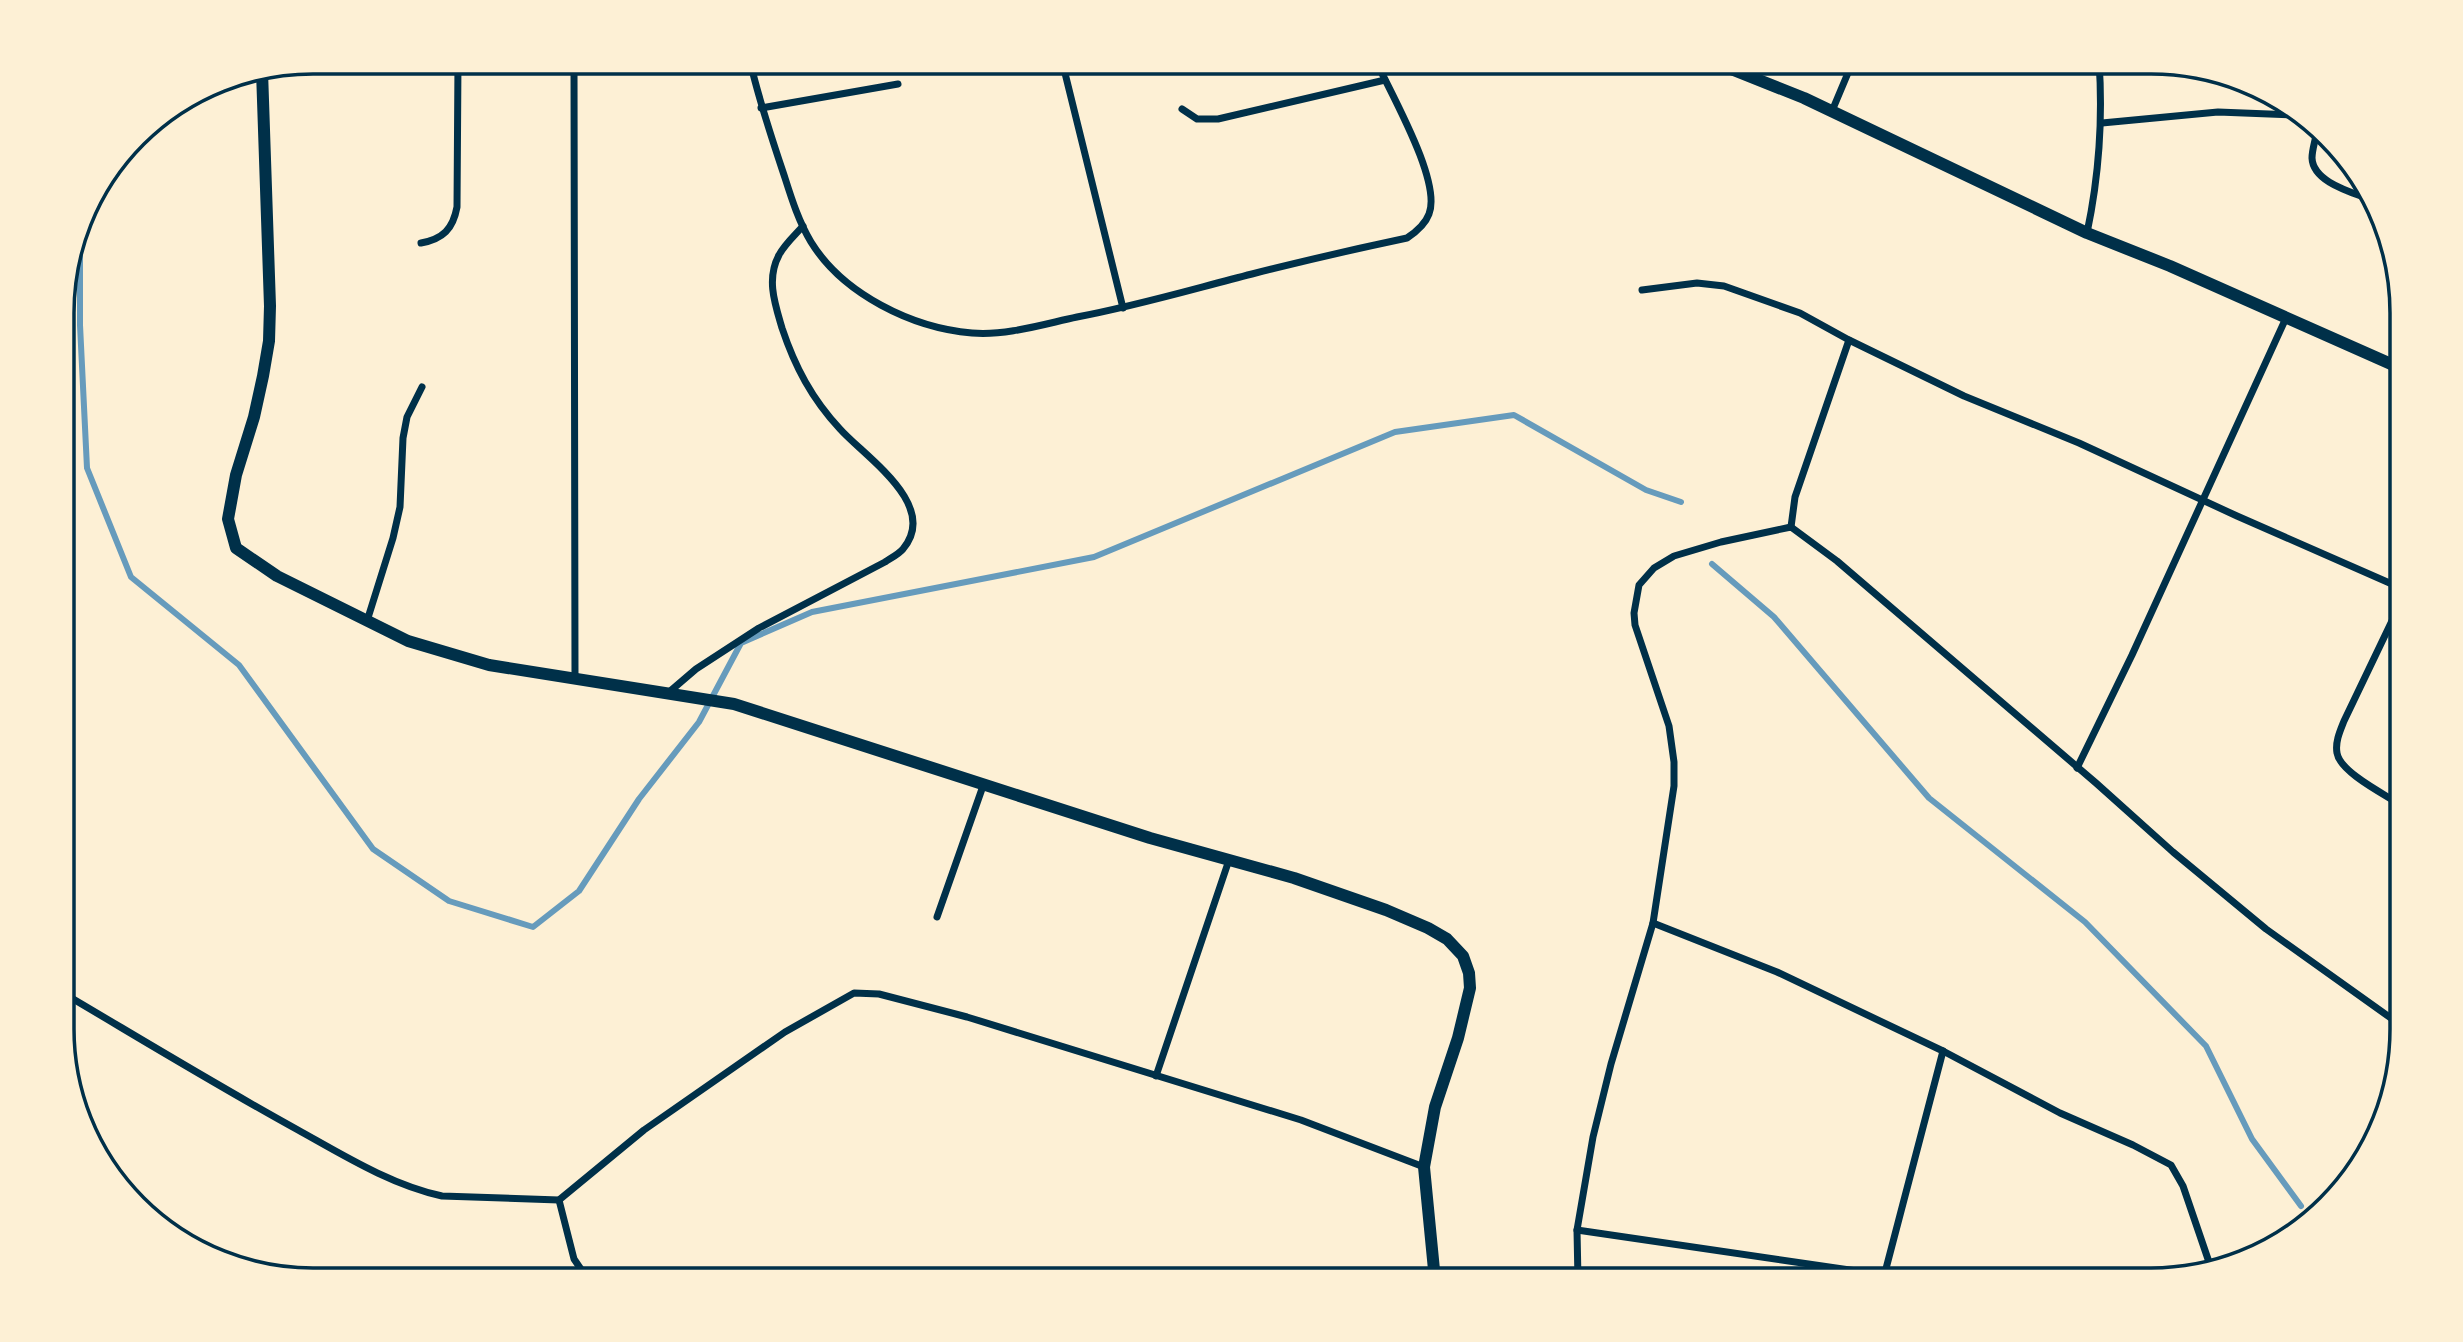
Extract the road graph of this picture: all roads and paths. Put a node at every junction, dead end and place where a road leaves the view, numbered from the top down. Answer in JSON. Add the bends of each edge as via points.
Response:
{"nodes":[{"id":1,"x":458,"y":74,"type":"edge"},
{"id":2,"x":574,"y":74,"type":"edge"},
{"id":3,"x":753,"y":74,"type":"edge"},
{"id":4,"x":1065,"y":74,"type":"edge"},
{"id":5,"x":1382,"y":74,"type":"edge"},
{"id":6,"x":1749,"y":74,"type":"edge"},
{"id":7,"x":1848,"y":74,"type":"edge"},
{"id":8,"x":2100,"y":74,"type":"edge"},
{"id":9,"x":262,"y":79,"type":"edge"},
{"id":10,"x":1385,"y":79,"type":"junction"},
{"id":11,"x":898,"y":84,"type":"dead end"},
{"id":12,"x":761,"y":108,"type":"junction"},
{"id":13,"x":1182,"y":109,"type":"dead end"},
{"id":14,"x":1832,"y":111,"type":"junction"},
{"id":15,"x":2284,"y":115,"type":"edge"},
{"id":16,"x":2102,"y":123,"type":"junction"},
{"id":17,"x":2315,"y":140,"type":"edge"},
{"id":18,"x":2357,"y":194,"type":"edge"},
{"id":19,"x":803,"y":226,"type":"junction"},
{"id":20,"x":2087,"y":233,"type":"junction"},
{"id":21,"x":421,"y":243,"type":"dead end"},
{"id":22,"x":1642,"y":290,"type":"dead end"},
{"id":23,"x":1123,"y":308,"type":"junction"},
{"id":24,"x":2286,"y":318,"type":"junction"},
{"id":25,"x":1849,"y":340,"type":"junction"},
{"id":26,"x":2390,"y":364,"type":"edge"},
{"id":27,"x":422,"y":387,"type":"dead end"},
{"id":28,"x":2202,"y":500,"type":"junction"},
{"id":29,"x":1791,"y":527,"type":"junction"},
{"id":30,"x":2390,"y":584,"type":"edge"},
{"id":31,"x":367,"y":621,"type":"junction"},
{"id":32,"x":2390,"y":623,"type":"edge"},
{"id":33,"x":575,"y":680,"type":"junction"},
{"id":34,"x":668,"y":693,"type":"junction"},
{"id":35,"x":2077,"y":768,"type":"junction"},
{"id":36,"x":983,"y":786,"type":"junction"},
{"id":37,"x":2390,"y":798,"type":"edge"},
{"id":38,"x":1229,"y":860,"type":"junction"},
{"id":39,"x":937,"y":917,"type":"dead end"},
{"id":40,"x":1653,"y":923,"type":"junction"},
{"id":41,"x":74,"y":999,"type":"edge"},
{"id":42,"x":2390,"y":1017,"type":"edge"},
{"id":43,"x":1943,"y":1051,"type":"junction"},
{"id":44,"x":1156,"y":1076,"type":"junction"},
{"id":45,"x":1424,"y":1167,"type":"junction"},
{"id":46,"x":559,"y":1200,"type":"junction"},
{"id":47,"x":1577,"y":1230,"type":"junction"},
{"id":48,"x":2209,"y":1261,"type":"edge"},
{"id":49,"x":580,"y":1268,"type":"edge"},
{"id":50,"x":1433,"y":1268,"type":"edge"},
{"id":51,"x":1578,"y":1268,"type":"edge"},
{"id":52,"x":1820,"y":1268,"type":"edge"},
{"id":53,"x":1887,"y":1268,"type":"edge"}],
"edges":[{"from":1,"to":21,"type":"street","via":[[455,221],[435,241]]},
{"from":2,"to":33,"type":"street"},
{"from":3,"to":12,"type":"street"},
{"from":4,"to":23,"type":"street"},
{"from":5,"to":10,"type":"street"},
{"from":6,"to":14,"type":"street"},
{"from":7,"to":14,"type":"street"},
{"from":8,"to":16,"type":"street"},
{"from":9,"to":31,"type":"street","via":[[269,341],[229,505],[230,530],[236,548],[246,557]]},
{"from":10,"to":13,"type":"street","via":[[1218,119],[1197,119]]},
{"from":10,"to":23,"type":"street","via":[[1427,173],[1430,214],[1420,229],[1407,238]]},
{"from":11,"to":12,"type":"street"},
{"from":12,"to":19,"type":"street"},
{"from":14,"to":20,"type":"street"},
{"from":15,"to":16,"type":"street","via":[[2218,112]]},
{"from":16,"to":20,"type":"street"},
{"from":17,"to":18,"type":"street","via":[[2315,167],[2337,186]]},
{"from":19,"to":23,"type":"street","via":[[812,243],[852,285],[906,317],[938,328],[995,332]]},
{"from":19,"to":34,"type":"street","via":[[779,255],[772,278],[774,301],[793,361],[840,429],[899,486],[913,524],[902,550],[894,556],[759,628],[695,669]]},
{"from":20,"to":24,"type":"street"},
{"from":22,"to":25,"type":"street","via":[[1697,283],[1724,286],[1800,313]]},
{"from":24,"to":26,"type":"street"},
{"from":24,"to":28,"type":"street"},
{"from":25,"to":28,"type":"street","via":[[1964,396]]},
{"from":25,"to":29,"type":"street","via":[[1795,497]]},
{"from":27,"to":31,"type":"street","via":[[407,417],[400,506]]},
{"from":28,"to":30,"type":"street"},
{"from":28,"to":35,"type":"street"},
{"from":29,"to":35,"type":"street","via":[[1837,561]]},
{"from":29,"to":40,"type":"street","via":[[1674,556],[1654,568],[1639,585],[1635,625],[1669,726],[1674,762],[1669,830]]},
{"from":31,"to":33,"type":"street","via":[[408,641],[479,662]]},
{"from":32,"to":37,"type":"street","via":[[2344,721],[2336,752],[2341,766]]},
{"from":33,"to":34,"type":"street"},
{"from":34,"to":36,"type":"street","via":[[734,704]]},
{"from":35,"to":42,"type":"street","via":[[2266,929]]},
{"from":36,"to":38,"type":"street"},
{"from":36,"to":39,"type":"street"},
{"from":38,"to":44,"type":"street"},
{"from":38,"to":45,"type":"street","via":[[1386,910],[1447,939],[1463,956],[1469,972],[1468,1000],[1435,1107]]},
{"from":40,"to":43,"type":"street","via":[[1777,972]]},
{"from":40,"to":47,"type":"street","via":[[1608,1076]]},
{"from":41,"to":46,"type":"street","via":[[327,1146],[403,1183],[442,1196]]},
{"from":43,"to":48,"type":"street","via":[[2171,1165],[2183,1186]]},
{"from":43,"to":53,"type":"street"},
{"from":44,"to":45,"type":"street","via":[[1301,1120]]},
{"from":44,"to":46,"type":"street","via":[[914,1002],[854,993],[785,1032],[654,1122]]},
{"from":45,"to":50,"type":"street"},
{"from":46,"to":49,"type":"street"},
{"from":47,"to":51,"type":"street"},
{"from":47,"to":52,"type":"street"}]}
